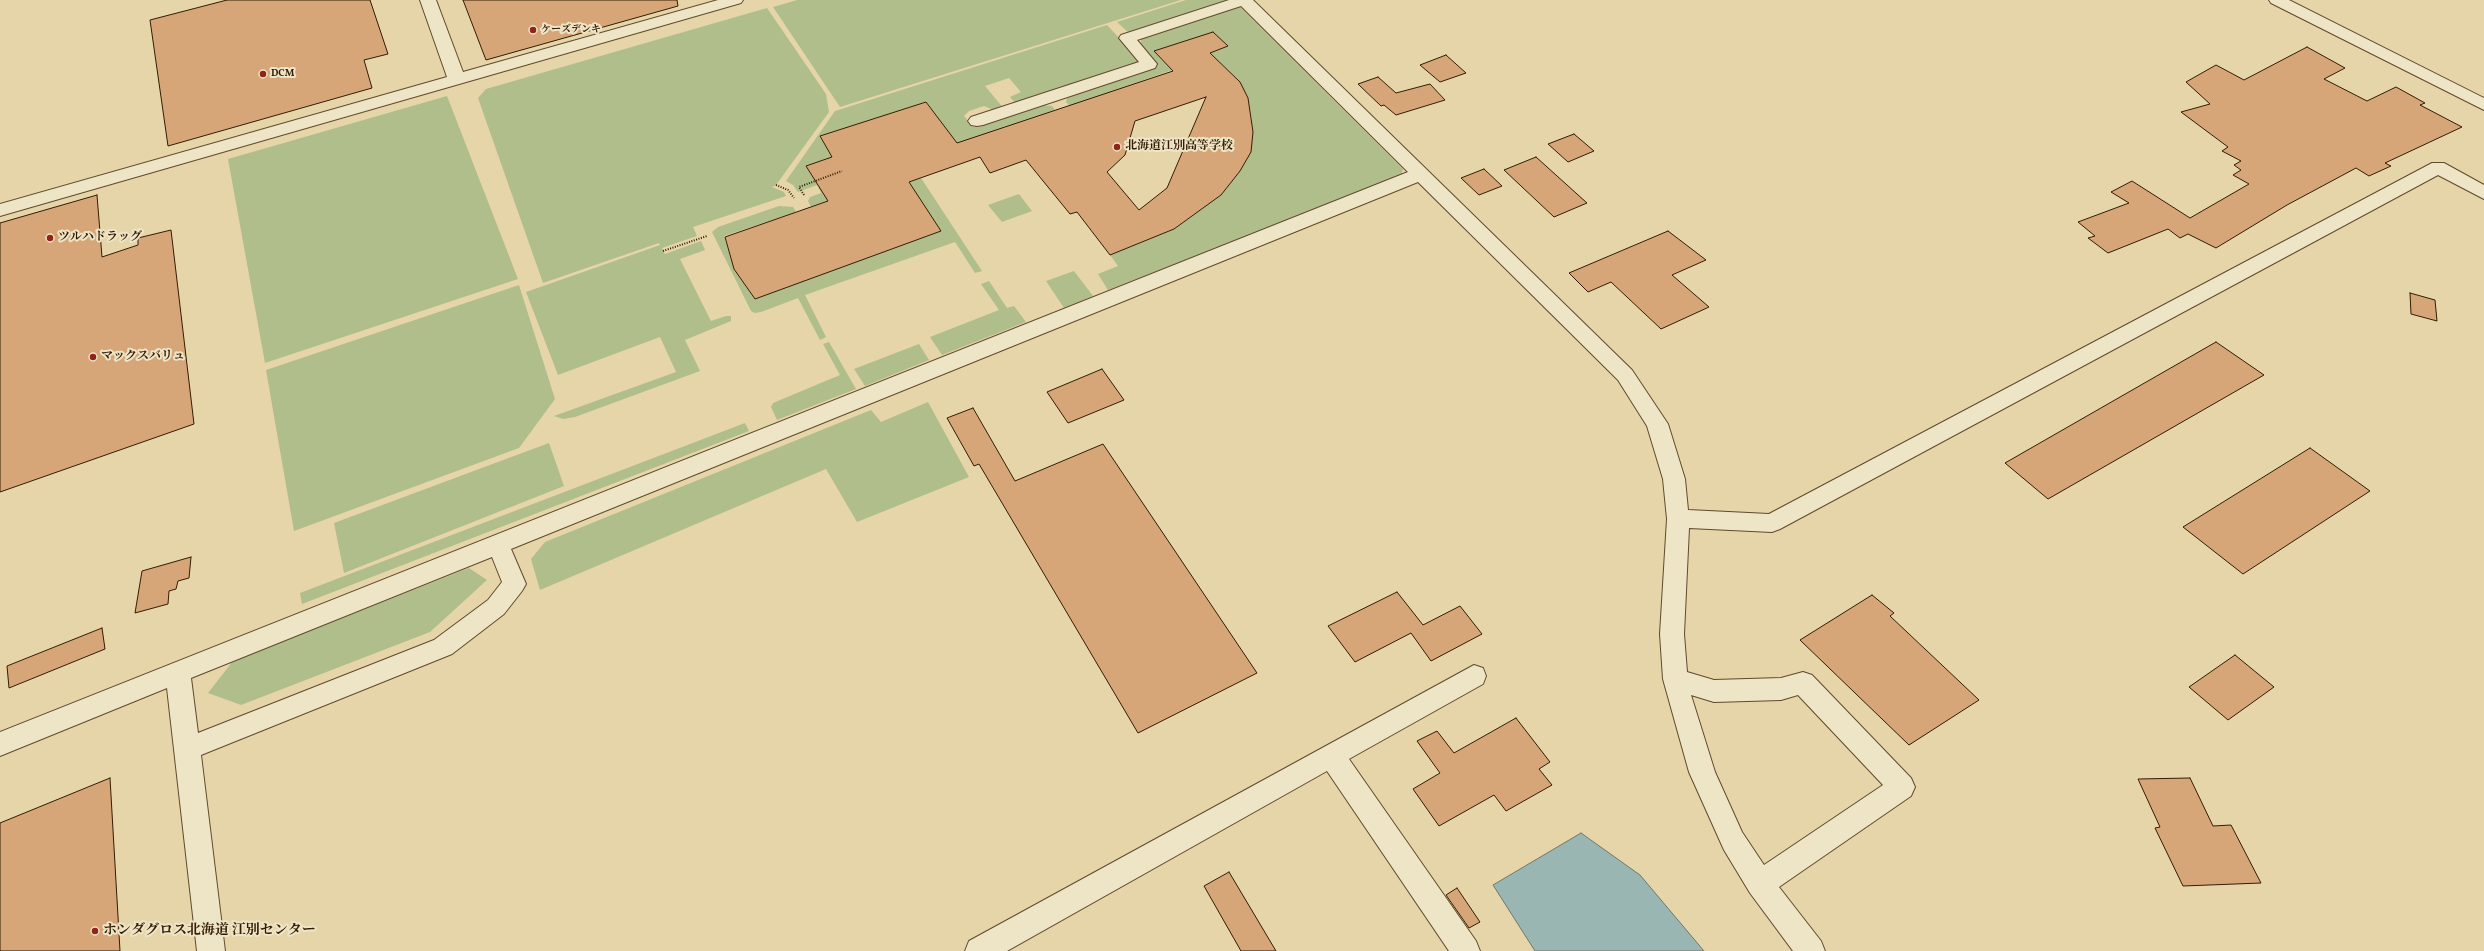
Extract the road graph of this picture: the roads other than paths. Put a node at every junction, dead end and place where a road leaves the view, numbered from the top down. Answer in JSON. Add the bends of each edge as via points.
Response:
{"nodes":[{"id":1,"x":428,"y":0,"type":"edge"},
{"id":2,"x":735,"y":0,"type":"edge"},
{"id":3,"x":1244,"y":0,"type":"edge"},
{"id":4,"x":2277,"y":0,"type":"edge"},
{"id":5,"x":457,"y":80,"type":"junction"},
{"id":6,"x":2484,"y":106,"type":"edge"},
{"id":7,"x":978,"y":121,"type":"dead end"},
{"id":8,"x":1420,"y":174,"type":"junction"},
{"id":9,"x":2484,"y":193,"type":"edge"},
{"id":10,"x":0,"y":210,"type":"edge"},
{"id":11,"x":1678,"y":519,"type":"junction"},
{"id":12,"x":498,"y":544,"type":"junction"},
{"id":13,"x":178,"y":673,"type":"junction"},
{"id":14,"x":1474,"y":676,"type":"dead end"},
{"id":15,"x":1675,"y":679,"type":"junction"},
{"id":16,"x":0,"y":744,"type":"edge"},
{"id":17,"x":187,"y":749,"type":"junction"},
{"id":18,"x":1332,"y":756,"type":"junction"},
{"id":19,"x":1760,"y":884,"type":"junction"},
{"id":20,"x":210,"y":951,"type":"edge"},
{"id":21,"x":978,"y":951,"type":"edge"},
{"id":22,"x":1466,"y":951,"type":"edge"},
{"id":23,"x":1811,"y":951,"type":"edge"}],
"edges":[{"from":1,"to":5,"type":"street"},
{"from":2,"to":5,"type":"street"},
{"from":3,"to":7,"type":"street","via":[[1127,38],[1149,64]]},
{"from":3,"to":8,"type":"street"},
{"from":4,"to":6,"type":"street"},
{"from":5,"to":10,"type":"street"},
{"from":8,"to":11,"type":"street","via":[[1625,375],[1657,424],[1674,479]]},
{"from":8,"to":12,"type":"street"},
{"from":9,"to":11,"type":"street","via":[[2438,168],[1772,523]]},
{"from":11,"to":15,"type":"street","via":[[1672,634]]},
{"from":12,"to":13,"type":"street"},
{"from":12,"to":17,"type":"street","via":[[514,584],[496,607],[442,647]]},
{"from":13,"to":16,"type":"street"},
{"from":13,"to":17,"type":"street"},
{"from":14,"to":18,"type":"street"},
{"from":15,"to":19,"type":"street","via":[[1702,772],[1733,841]]},
{"from":15,"to":19,"type":"street","via":[[1714,692],[1781,689],[1803,683],[1902,787]]},
{"from":17,"to":20,"type":"street"},
{"from":18,"to":21,"type":"street"},
{"from":18,"to":22,"type":"street"},
{"from":19,"to":23,"type":"street"}]}
